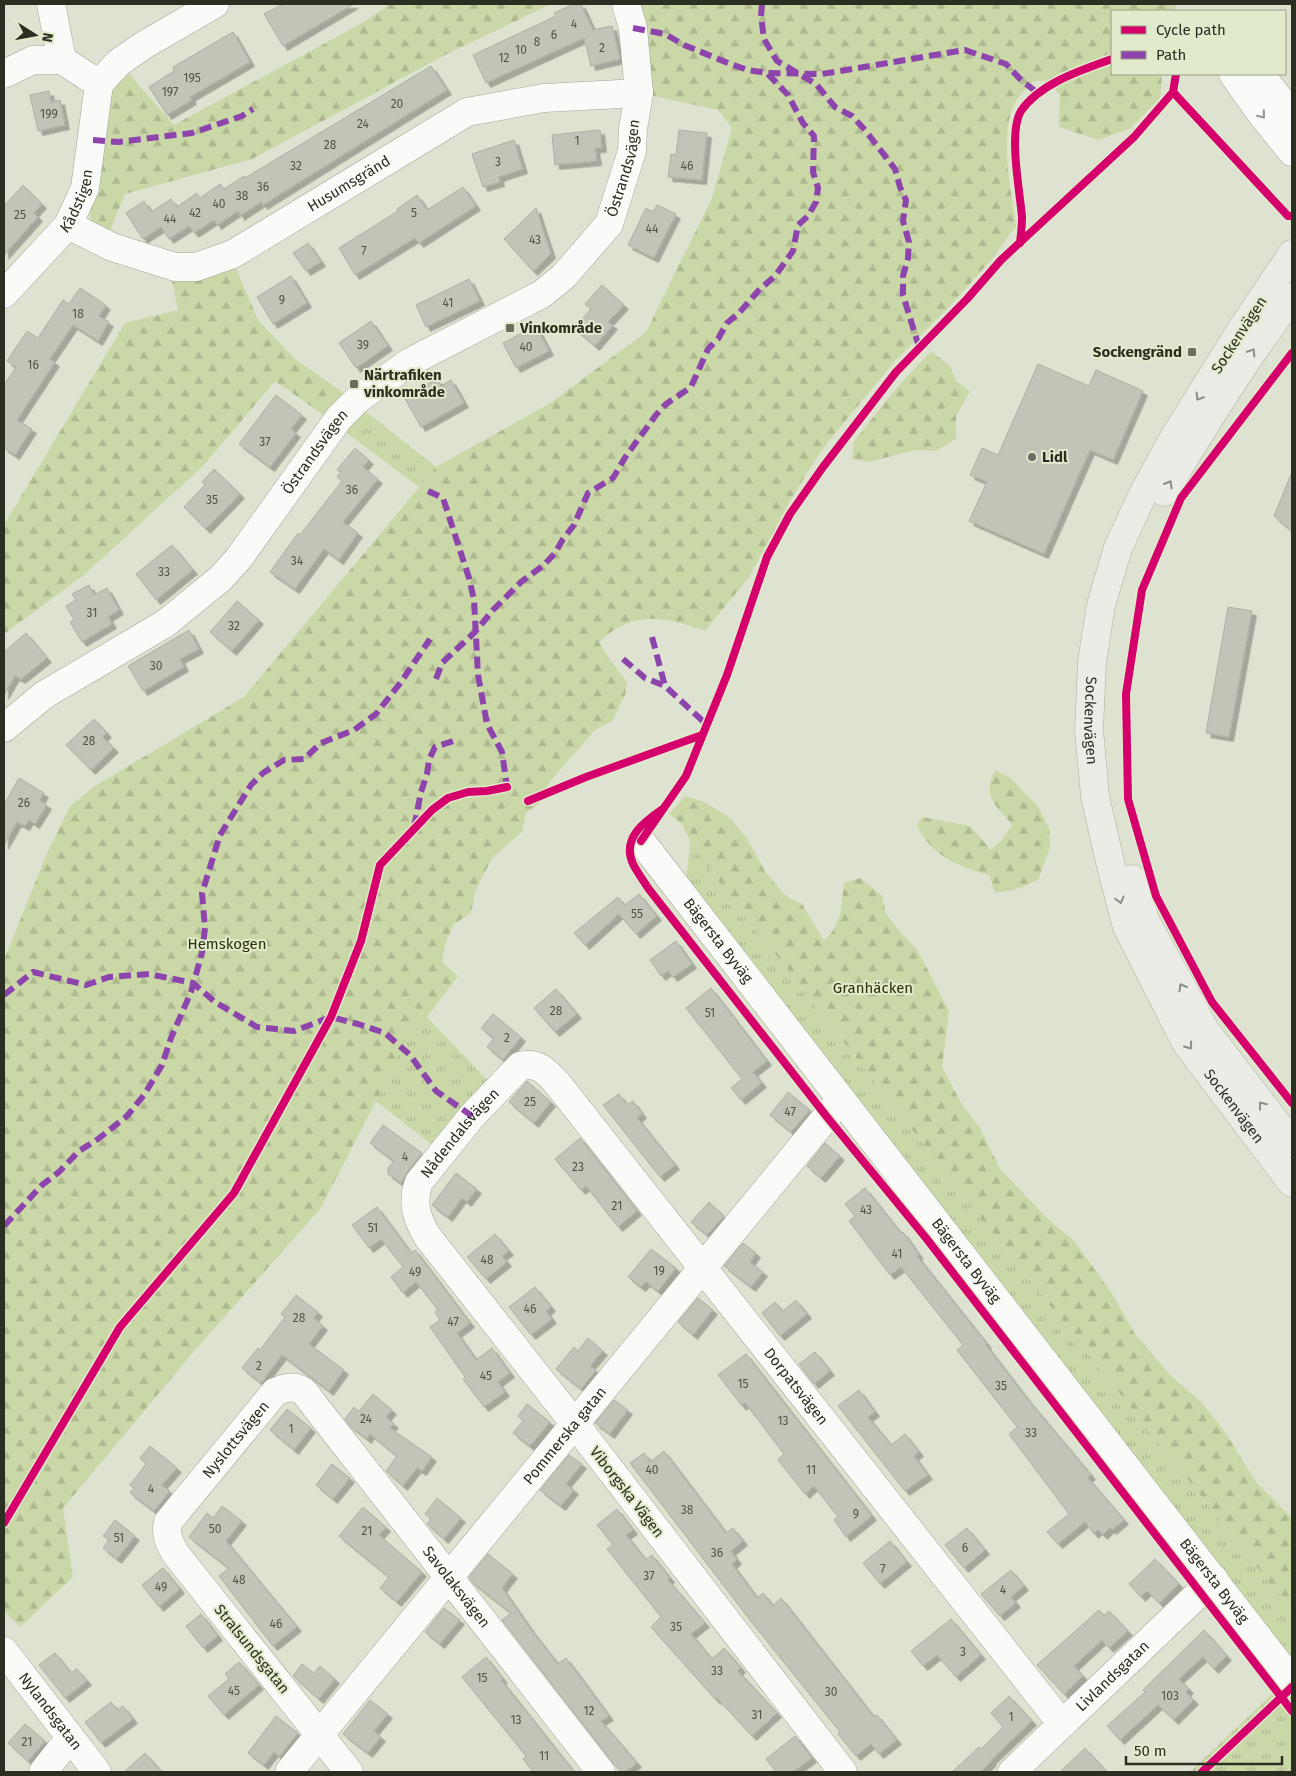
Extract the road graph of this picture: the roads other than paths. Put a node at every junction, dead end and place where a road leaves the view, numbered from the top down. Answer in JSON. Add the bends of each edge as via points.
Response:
{"nodes":[{"id":1,"x":51,"y":4,"type":"edge"},
{"id":2,"x":215,"y":4,"type":"edge"},
{"id":3,"x":626,"y":4,"type":"edge"},
{"id":4,"x":62,"y":60,"type":"junction"},
{"id":5,"x":4,"y":74,"type":"edge"},
{"id":6,"x":1241,"y":75,"type":"edge"},
{"id":7,"x":99,"y":84,"type":"junction"},
{"id":8,"x":639,"y":93,"type":"junction"},
{"id":9,"x":1292,"y":114,"type":"edge"},
{"id":10,"x":1292,"y":152,"type":"edge"},
{"id":11,"x":68,"y":226,"type":"junction"},
{"id":12,"x":1292,"y":254,"type":"edge"},
{"id":13,"x":4,"y":294,"type":"edge"},
{"id":14,"x":1292,"y":297,"type":"edge"},
{"id":15,"x":4,"y":726,"type":"edge"},
{"id":16,"x":641,"y":841,"type":"dead end"},
{"id":17,"x":520,"y":1066,"type":"joint"},
{"id":18,"x":841,"y":1099,"type":"junction"},
{"id":19,"x":1292,"y":1143,"type":"edge"},
{"id":20,"x":1292,"y":1183,"type":"edge"},
{"id":21,"x":415,"y":1209,"type":"joint"},
{"id":22,"x":704,"y":1267,"type":"junction"},
{"id":23,"x":311,"y":1401,"type":"joint"},
{"id":24,"x":575,"y":1424,"type":"junction"},
{"id":25,"x":168,"y":1522,"type":"joint"},
{"id":26,"x":449,"y":1577,"type":"junction"},
{"id":27,"x":1214,"y":1579,"type":"junction"},
{"id":28,"x":4,"y":1651,"type":"edge"},
{"id":29,"x":1292,"y":1681,"type":"edge"},
{"id":30,"x":1062,"y":1724,"type":"junction"},
{"id":31,"x":320,"y":1734,"type":"junction"},
{"id":32,"x":70,"y":1738,"type":"junction"},
{"id":33,"x":43,"y":1772,"type":"edge"},
{"id":34,"x":97,"y":1772,"type":"edge"},
{"id":35,"x":289,"y":1772,"type":"edge"},
{"id":36,"x":349,"y":1772,"type":"edge"},
{"id":37,"x":601,"y":1772,"type":"edge"},
{"id":38,"x":843,"y":1772,"type":"edge"},
{"id":39,"x":1012,"y":1772,"type":"edge"}],
"edges":[{"from":1,"to":4,"type":"street"},
{"from":2,"to":7,"type":"street","via":[[144,45],[118,63]]},
{"from":3,"to":8,"type":"street","name":"Östrandsvägen","via":[[633,28]]},
{"from":4,"to":5,"type":"street","via":[[32,60]]},
{"from":4,"to":7,"type":"street"},
{"from":6,"to":9,"type":"street"},
{"from":6,"to":10,"type":"street","one_way":true},
{"from":7,"to":11,"type":"street","name":"Kådstigen","via":[[85,188]]},
{"from":8,"to":11,"type":"street","name":"Husumsgränd","via":[[544,98],[467,112],[233,254],[196,267],[175,267],[112,247]]},
{"from":8,"to":15,"type":"street","name":"Östrandsvägen","via":[[632,152],[609,224],[564,276],[542,294],[410,362],[358,399],[339,418],[221,578],[166,623],[44,695]]},
{"from":11,"to":13,"type":"street","name":"Kådstigen"},
{"from":12,"to":20,"type":"main road","name":"Sockenvägen","one_way":true,"via":[[1172,441],[1118,548],[1101,605],[1092,662],[1089,730],[1095,796],[1127,927],[1186,1043]]},
{"from":19,"to":14,"type":"main road","name":"Sockenvägen","one_way":true,"via":[[1205,1030],[1145,920],[1125,857],[1108,781],[1104,726],[1108,666],[1118,605],[1134,552],[1188,452],[1257,344]]},
{"from":16,"to":18,"type":"street","name":"Bägersta Byväg"},
{"from":17,"to":21,"type":"street","name":"Nådendalsvägen","via":[[472,1116],[419,1182]]},
{"from":17,"to":22,"type":"street","name":"Dorpatsvägen","via":[[526,1064],[545,1069],[558,1082]]},
{"from":18,"to":22,"type":"street","name":"Pommerska gatan"},
{"from":18,"to":27,"type":"street","name":"Bägersta Byväg"},
{"from":21,"to":24,"type":"street","name":"Viborgska Vägen","via":[[427,1236]]},
{"from":22,"to":24,"type":"street","name":"Pommerska gatan"},
{"from":22,"to":30,"type":"street","name":"Dorpatsvägen"},
{"from":23,"to":25,"type":"street","name":"Nyslottsvägen","via":[[299,1389],[286,1387],[274,1392]]},
{"from":23,"to":26,"type":"street","name":"Savolaksvägen"},
{"from":24,"to":26,"type":"street","name":"Pommerska gatan"},
{"from":24,"to":38,"type":"street","name":"Viborgska Vägen"},
{"from":25,"to":31,"type":"street","name":"Stralsundsgatan","via":[[168,1541],[175,1553]]},
{"from":26,"to":31,"type":"street","name":"Pommerska gatan"},
{"from":26,"to":37,"type":"street","name":"Savolaksvägen"},
{"from":27,"to":29,"type":"street","name":"Bägersta Byväg"},
{"from":27,"to":30,"type":"street","name":"Livlandsgatan"},
{"from":28,"to":32,"type":"street","name":"Nylandsgatan"},
{"from":30,"to":39,"type":"street","name":"Livlandsgatan"},
{"from":31,"to":35,"type":"street","name":"Pommerska gatan"},
{"from":31,"to":36,"type":"street","name":"Stralsundsgatan"},
{"from":32,"to":33,"type":"street"},
{"from":32,"to":34,"type":"street","name":"Nylandsgatan"}]}
